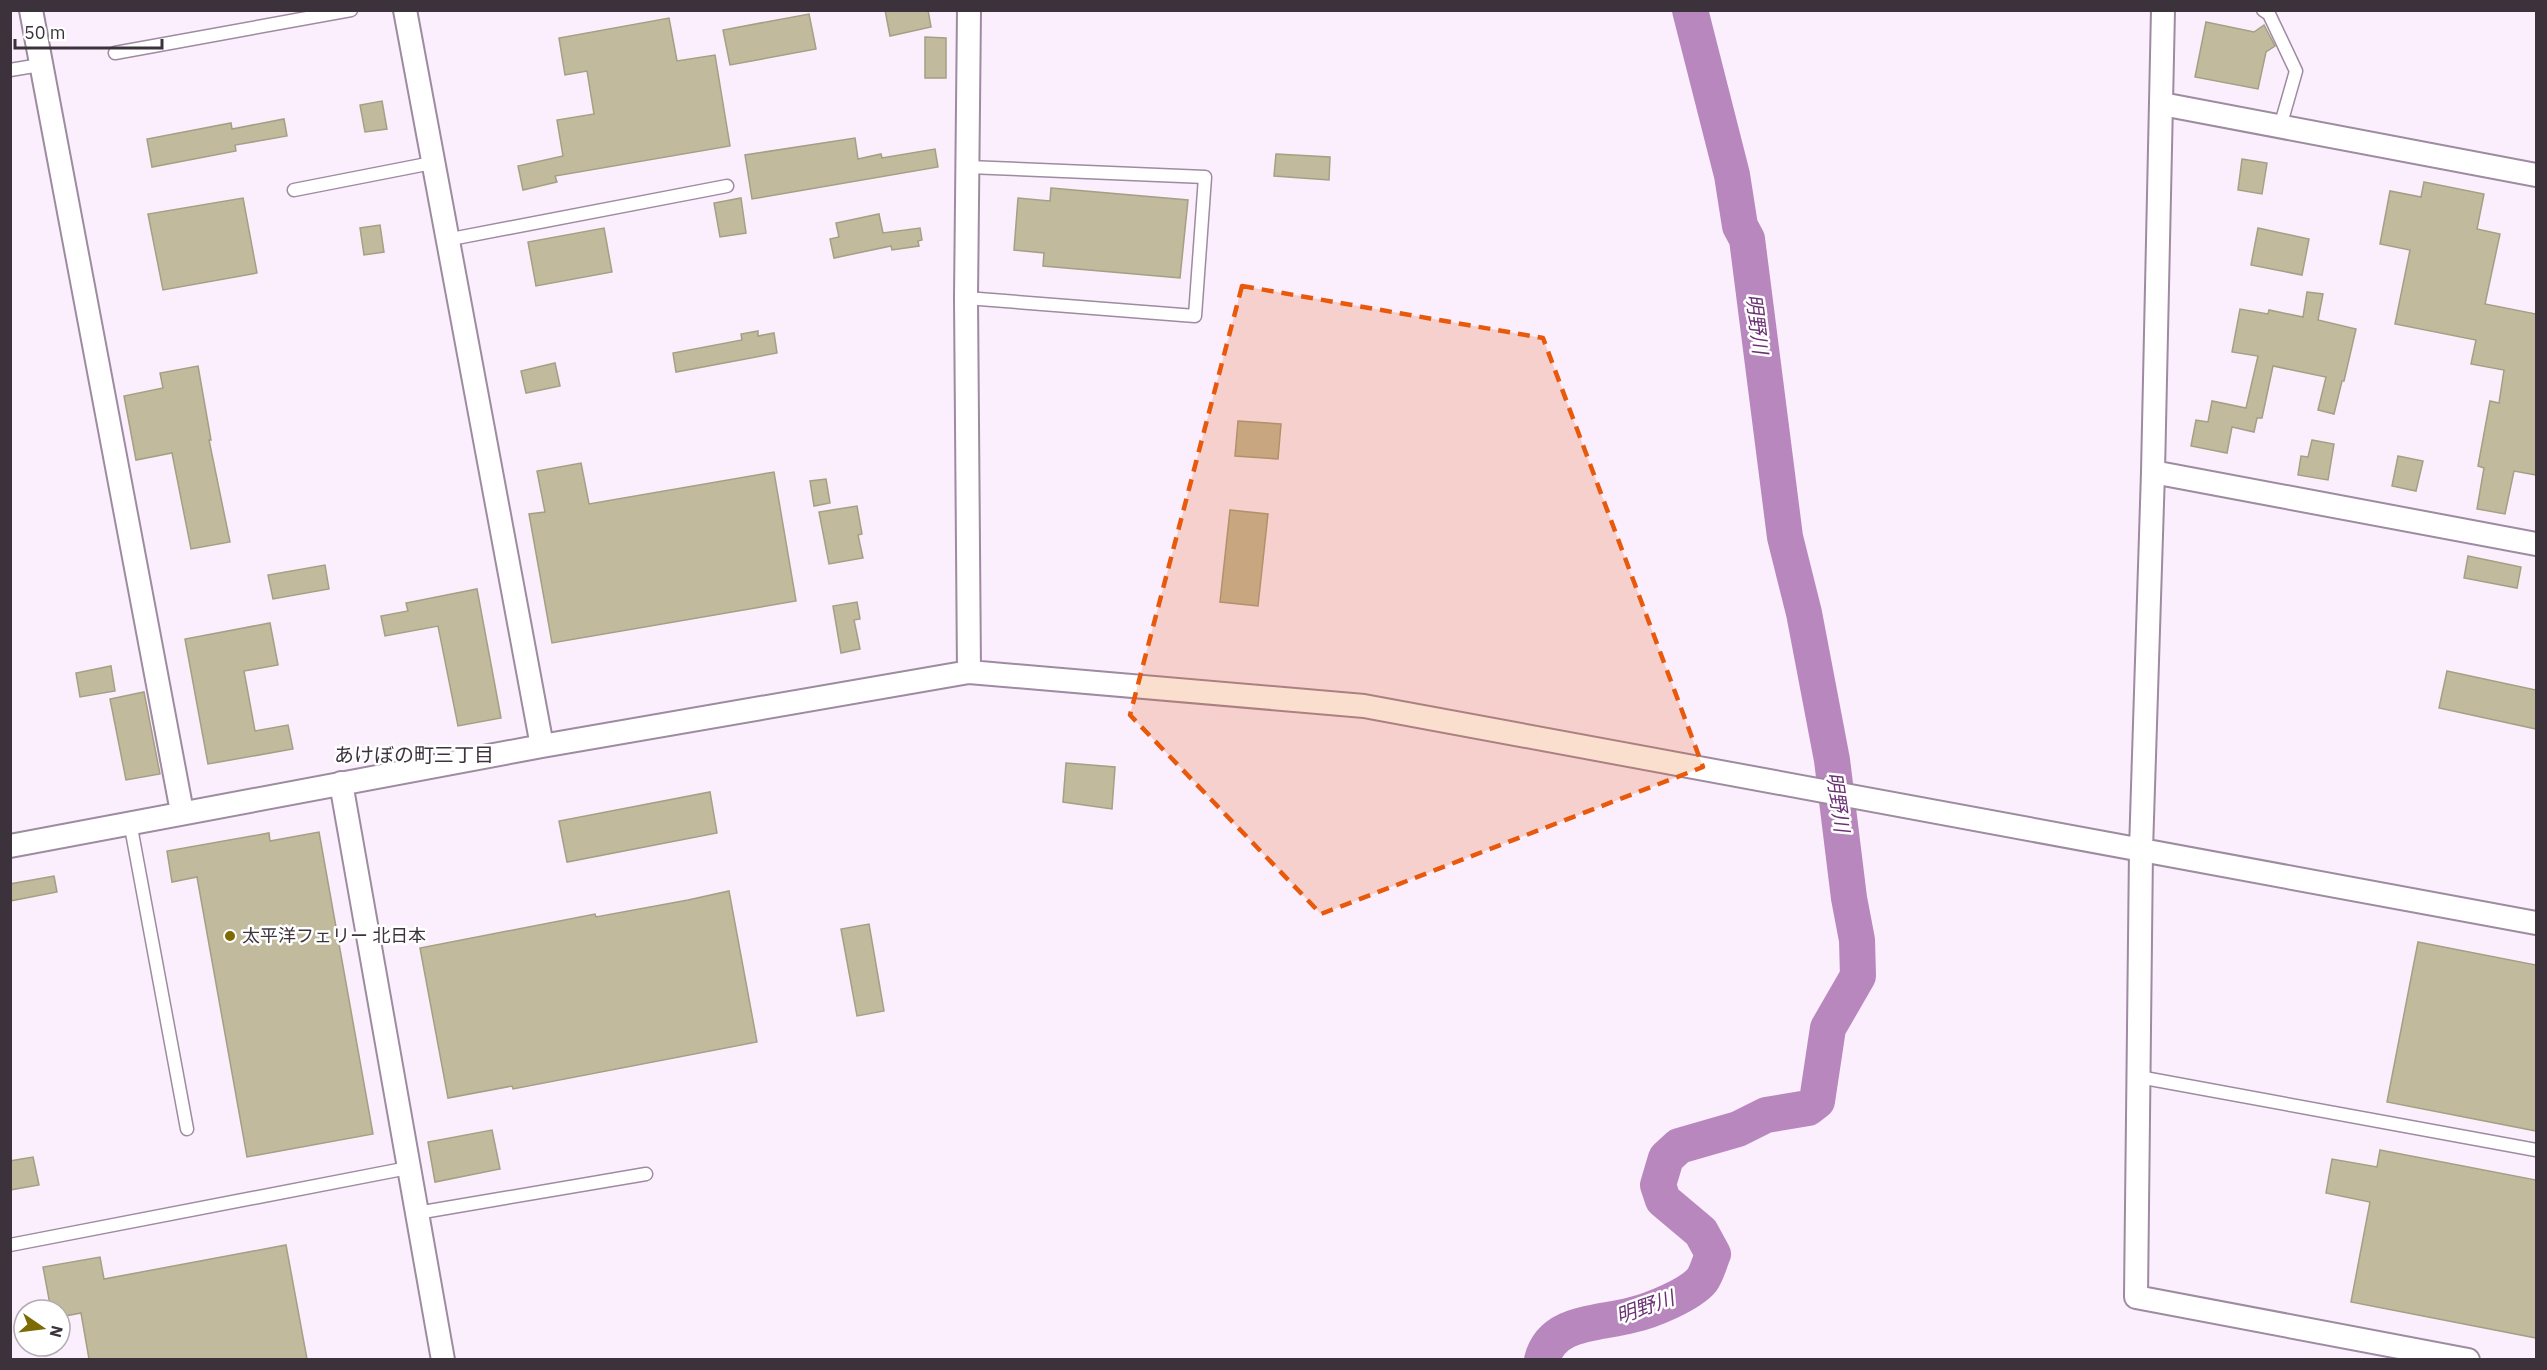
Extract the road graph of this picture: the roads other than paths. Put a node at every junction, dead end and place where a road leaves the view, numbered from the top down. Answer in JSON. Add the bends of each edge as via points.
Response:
{"nodes":[{"id":1,"x":32,"y":10,"type":"edge"},
{"id":2,"x":351,"y":10,"type":"edge"},
{"id":3,"x":405,"y":10,"type":"edge"},
{"id":4,"x":969,"y":10,"type":"edge"},
{"id":5,"x":2163,"y":10,"type":"edge"},
{"id":6,"x":2263,"y":10,"type":"edge"},
{"id":7,"x":115,"y":53,"type":"dead end"},
{"id":8,"x":40,"y":65,"type":"junction"},
{"id":9,"x":10,"y":70,"type":"edge"},
{"id":10,"x":2162,"y":104,"type":"junction"},
{"id":11,"x":2280,"y":127,"type":"junction"},
{"id":12,"x":432,"y":163,"type":"junction"},
{"id":13,"x":968,"y":167,"type":"junction"},
{"id":14,"x":2536,"y":175,"type":"edge"},
{"id":15,"x":727,"y":186,"type":"dead end"},
{"id":16,"x":294,"y":190,"type":"dead end"},
{"id":17,"x":446,"y":240,"type":"junction"},
{"id":18,"x":966,"y":298,"type":"junction"},
{"id":19,"x":2153,"y":472,"type":"junction"},
{"id":20,"x":2536,"y":544,"type":"edge"},
{"id":21,"x":969,"y":672,"type":"junction"},
{"id":22,"x":542,"y":746,"type":"junction"},
{"id":23,"x":341,"y":783,"type":"junction"},
{"id":24,"x":182,"y":812,"type":"junction"},
{"id":25,"x":130,"y":822,"type":"junction"},
{"id":26,"x":10,"y":846,"type":"edge"},
{"id":27,"x":2141,"y":850,"type":"junction"},
{"id":28,"x":2536,"y":923,"type":"edge"},
{"id":29,"x":2139,"y":1077,"type":"junction"},
{"id":30,"x":187,"y":1129,"type":"dead end"},
{"id":31,"x":2536,"y":1150,"type":"edge"},
{"id":32,"x":408,"y":1168,"type":"junction"},
{"id":33,"x":646,"y":1174,"type":"dead end"},
{"id":34,"x":417,"y":1213,"type":"junction"},
{"id":35,"x":10,"y":1245,"type":"edge"},
{"id":36,"x":443,"y":1359,"type":"edge"},
{"id":37,"x":2468,"y":1359,"type":"edge"}],
"edges":[{"from":1,"to":8,"type":"street"},
{"from":2,"to":7,"type":"lane"},
{"from":3,"to":12,"type":"street"},
{"from":4,"to":13,"type":"street"},
{"from":5,"to":10,"type":"street"},
{"from":6,"to":11,"type":"lane","via":[[2296,72]]},
{"from":8,"to":9,"type":"lane"},
{"from":8,"to":24,"type":"street"},
{"from":10,"to":11,"type":"street"},
{"from":10,"to":19,"type":"street"},
{"from":11,"to":14,"type":"street"},
{"from":12,"to":16,"type":"lane"},
{"from":12,"to":17,"type":"street"},
{"from":13,"to":18,"type":"street"},
{"from":13,"to":18,"type":"lane","via":[[1205,177],[1195,316]]},
{"from":15,"to":17,"type":"lane"},
{"from":17,"to":22,"type":"street"},
{"from":18,"to":21,"type":"street"},
{"from":19,"to":20,"type":"street"},
{"from":19,"to":27,"type":"street"},
{"from":21,"to":22,"type":"street"},
{"from":21,"to":27,"type":"street","via":[[1364,706]]},
{"from":22,"to":23,"type":"street"},
{"from":23,"to":24,"type":"street"},
{"from":23,"to":32,"type":"street"},
{"from":24,"to":25,"type":"street"},
{"from":25,"to":26,"type":"street"},
{"from":25,"to":30,"type":"lane"},
{"from":27,"to":28,"type":"street"},
{"from":27,"to":29,"type":"street"},
{"from":29,"to":31,"type":"lane"},
{"from":29,"to":37,"type":"street","via":[[2136,1297]]},
{"from":32,"to":34,"type":"street"},
{"from":32,"to":35,"type":"lane"},
{"from":33,"to":34,"type":"lane"},
{"from":34,"to":36,"type":"street"}]}
